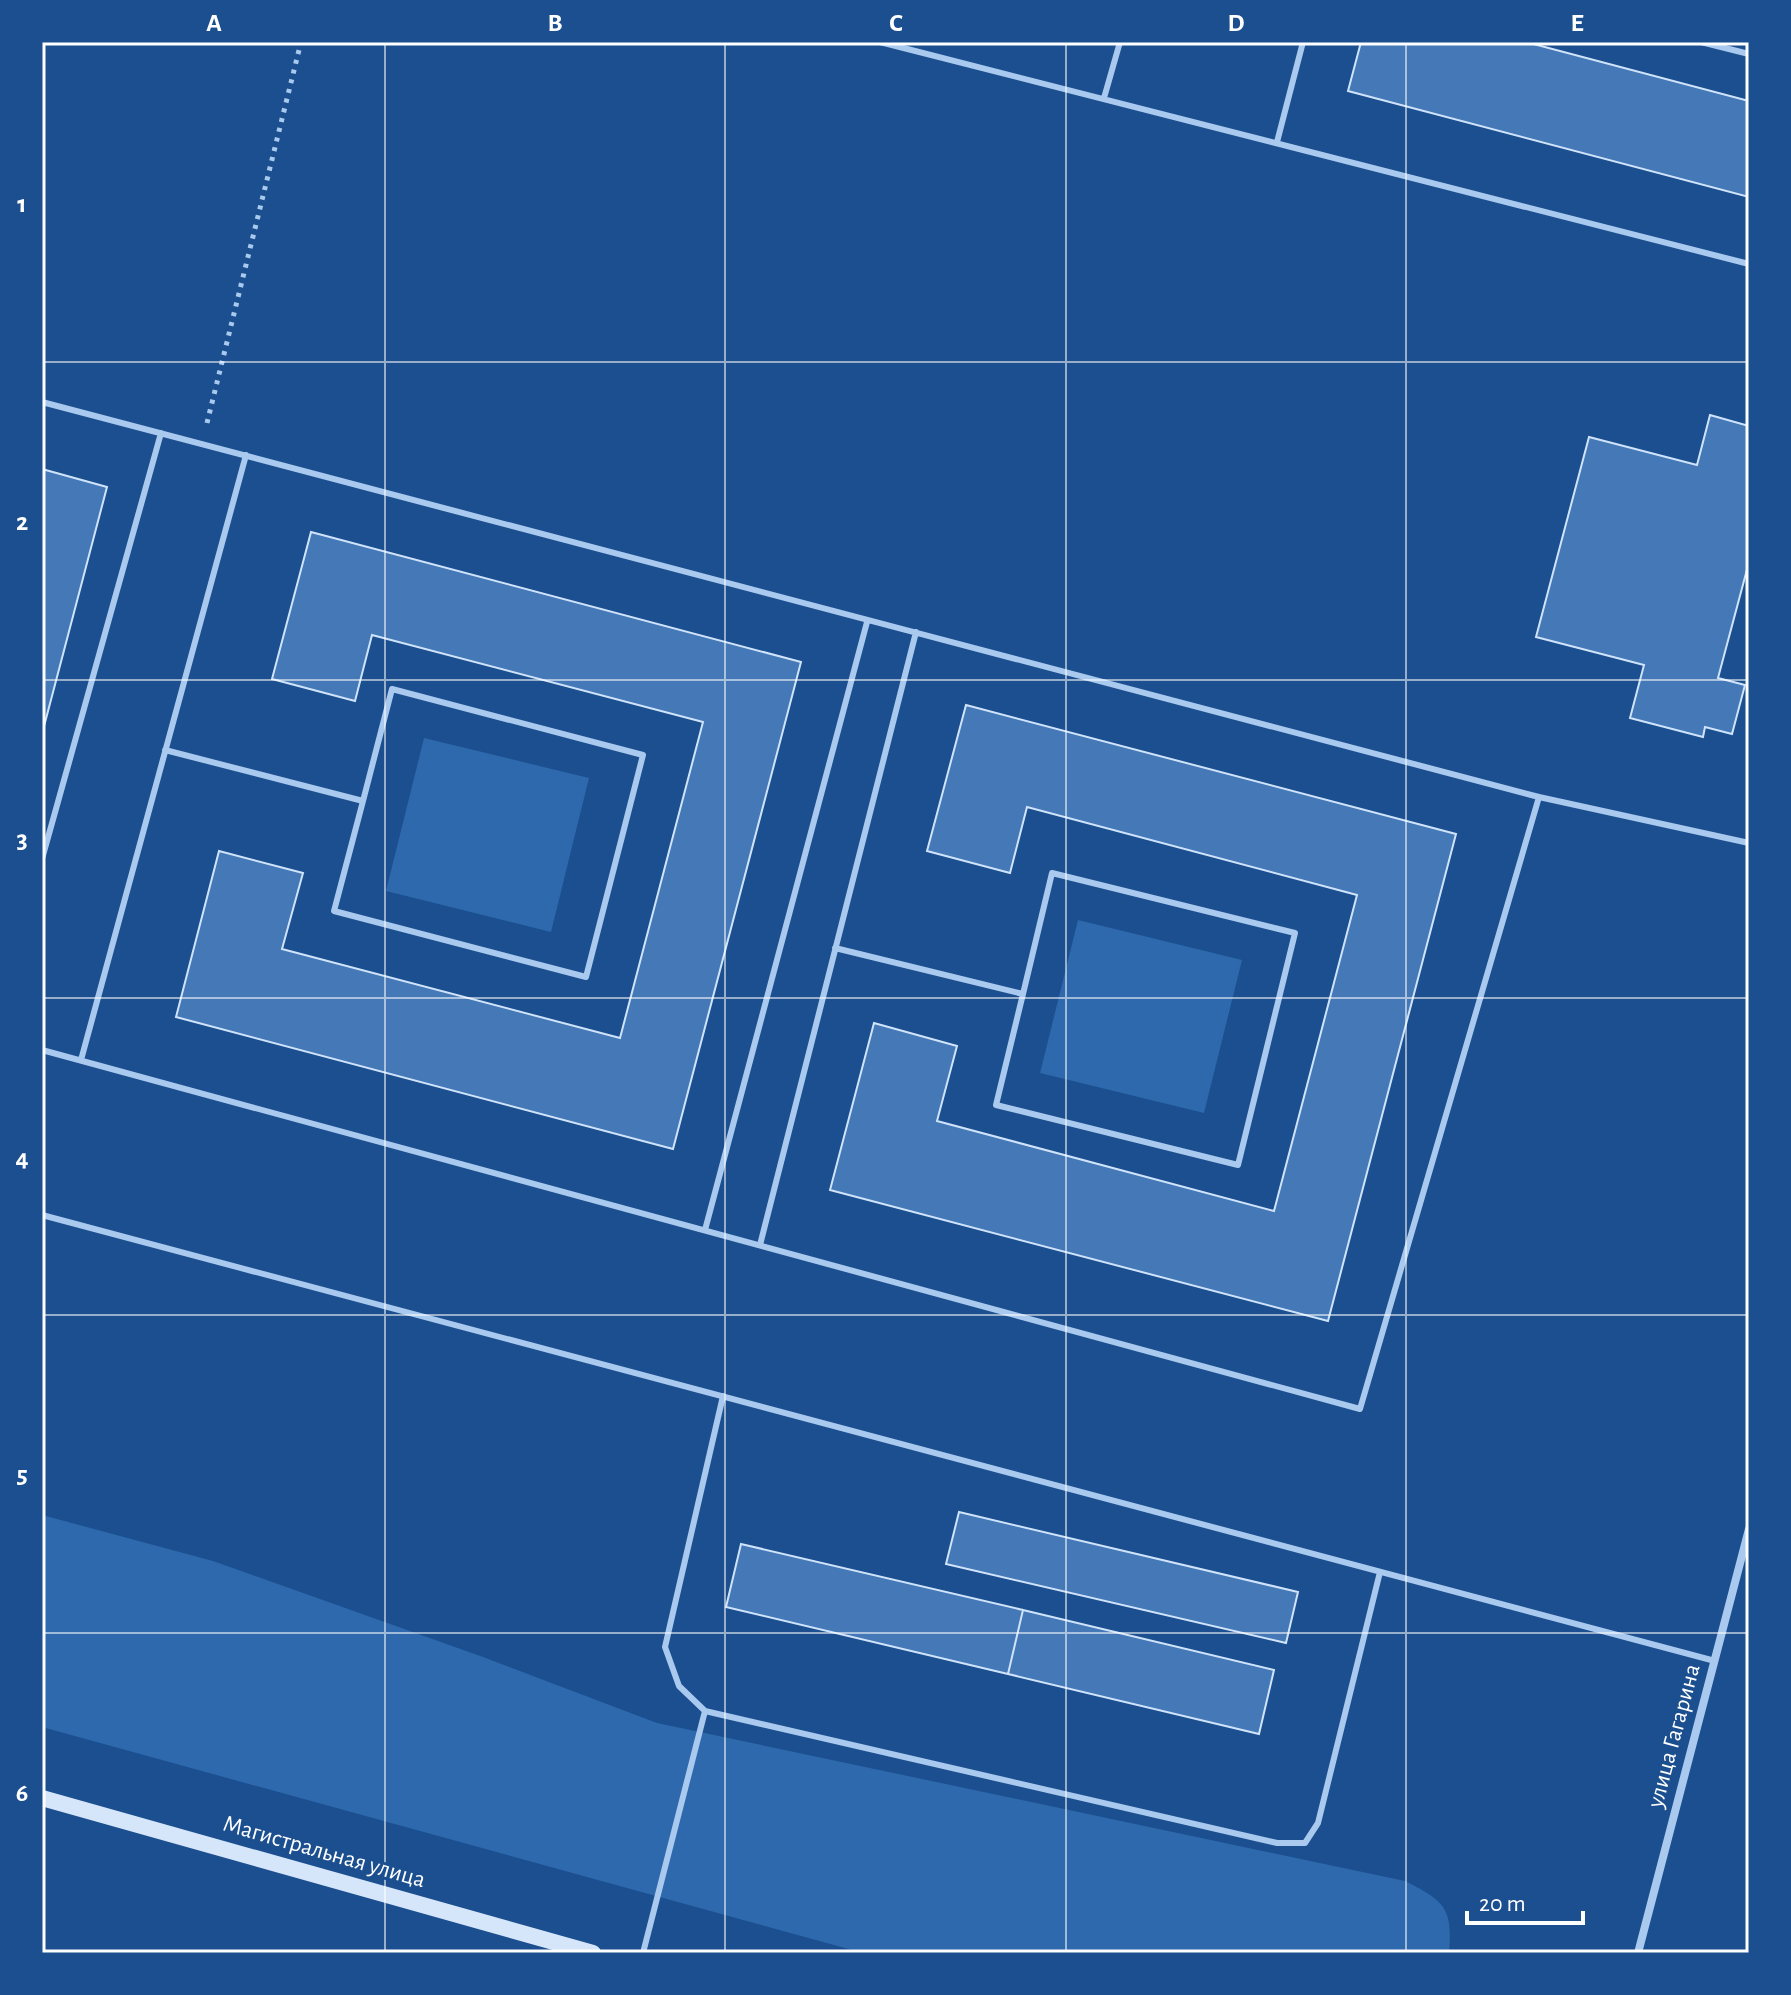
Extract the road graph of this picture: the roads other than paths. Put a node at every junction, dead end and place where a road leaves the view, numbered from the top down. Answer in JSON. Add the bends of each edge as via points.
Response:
{"nodes":[{"id":1,"x":880,"y":42,"type":"edge"},
{"id":2,"x":1120,"y":42,"type":"edge"},
{"id":3,"x":1303,"y":42,"type":"edge"},
{"id":4,"x":1701,"y":42,"type":"edge"},
{"id":5,"x":1749,"y":54,"type":"edge"},
{"id":6,"x":1104,"y":98,"type":"junction"},
{"id":7,"x":1277,"y":142,"type":"junction"},
{"id":8,"x":1749,"y":264,"type":"edge"},
{"id":9,"x":42,"y":402,"type":"edge"},
{"id":10,"x":161,"y":433,"type":"junction"},
{"id":11,"x":246,"y":455,"type":"junction"},
{"id":12,"x":867,"y":622,"type":"junction"},
{"id":13,"x":916,"y":632,"type":"junction"},
{"id":14,"x":165,"y":750,"type":"junction"},
{"id":15,"x":1539,"y":797,"type":"junction"},
{"id":16,"x":363,"y":801,"type":"junction"},
{"id":17,"x":1749,"y":843,"type":"edge"},
{"id":18,"x":42,"y":859,"type":"edge"},
{"id":19,"x":835,"y":948,"type":"junction"},
{"id":20,"x":1023,"y":994,"type":"junction"},
{"id":21,"x":42,"y":1050,"type":"edge"},
{"id":22,"x":81,"y":1060,"type":"junction"},
{"id":23,"x":42,"y":1215,"type":"edge"},
{"id":24,"x":705,"y":1230,"type":"junction"},
{"id":25,"x":760,"y":1245,"type":"junction"},
{"id":26,"x":723,"y":1396,"type":"junction"},
{"id":27,"x":1749,"y":1529,"type":"edge"},
{"id":28,"x":1380,"y":1572,"type":"junction"},
{"id":29,"x":1715,"y":1661,"type":"junction"},
{"id":30,"x":705,"y":1711,"type":"junction"},
{"id":31,"x":42,"y":1798,"type":"edge"},
{"id":32,"x":593,"y":1953,"type":"edge"},
{"id":33,"x":643,"y":1953,"type":"edge"},
{"id":34,"x":1638,"y":1953,"type":"edge"}],
"edges":[{"from":1,"to":6,"type":"lane"},
{"from":2,"to":6,"type":"lane"},
{"from":3,"to":7,"type":"lane"},
{"from":4,"to":5,"type":"lane"},
{"from":6,"to":7,"type":"lane"},
{"from":7,"to":8,"type":"lane"},
{"from":9,"to":10,"type":"lane"},
{"from":10,"to":11,"type":"lane"},
{"from":10,"to":18,"type":"lane"},
{"from":11,"to":12,"type":"lane"},
{"from":11,"to":14,"type":"lane"},
{"from":12,"to":13,"type":"lane"},
{"from":12,"to":24,"type":"lane"},
{"from":13,"to":15,"type":"lane"},
{"from":13,"to":19,"type":"lane"},
{"from":14,"to":16,"type":"lane"},
{"from":14,"to":22,"type":"lane"},
{"from":15,"to":17,"type":"lane"},
{"from":15,"to":25,"type":"lane","via":[[1360,1409]]},
{"from":16,"to":16,"type":"lane","via":[[392,689],[643,755],[586,977],[334,911]]},
{"from":19,"to":20,"type":"lane"},
{"from":19,"to":25,"type":"lane"},
{"from":20,"to":20,"type":"lane","via":[[1052,873],[1295,933],[1238,1165],[996,1105]]},
{"from":21,"to":22,"type":"lane"},
{"from":22,"to":24,"type":"lane"},
{"from":23,"to":26,"type":"lane"},
{"from":24,"to":25,"type":"lane"},
{"from":26,"to":28,"type":"lane"},
{"from":26,"to":30,"type":"lane","via":[[665,1647],[679,1686]]},
{"from":27,"to":29,"type":"street","name":"улица Гагарина"},
{"from":28,"to":29,"type":"lane"},
{"from":28,"to":30,"type":"lane","via":[[1318,1823],[1305,1843],[1277,1843]]},
{"from":29,"to":34,"type":"street","name":"улица Гагарина"},
{"from":30,"to":33,"type":"lane"},
{"from":31,"to":32,"type":"main road","name":"Магистральная улица"}]}
